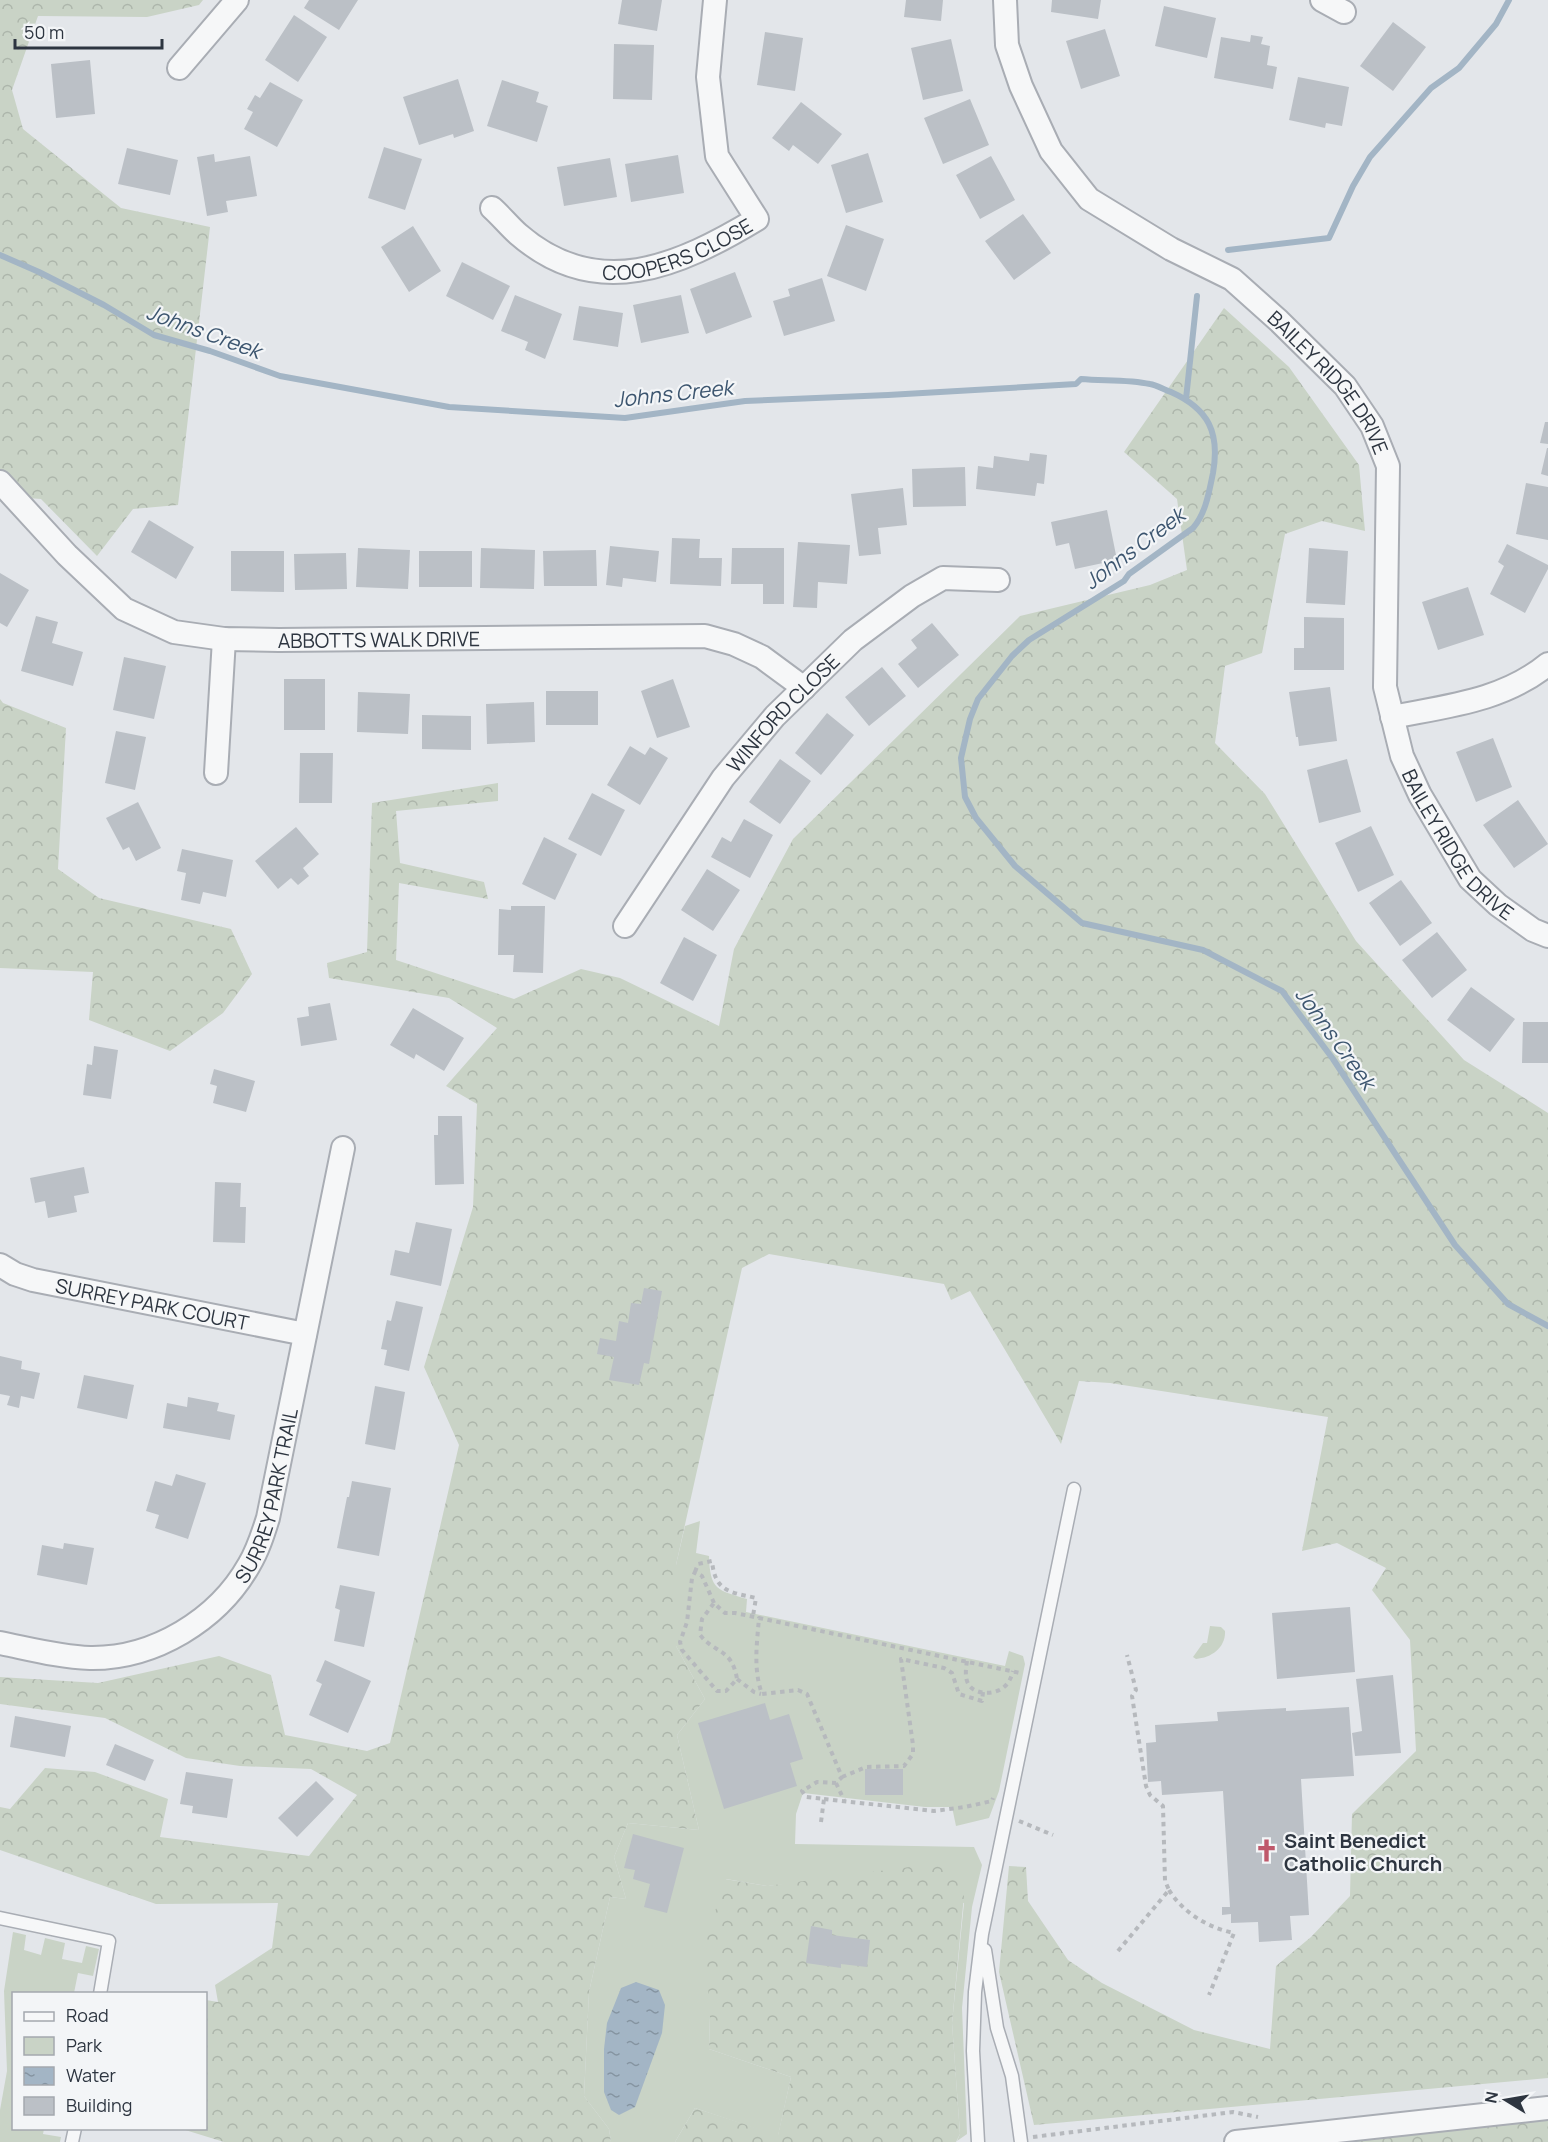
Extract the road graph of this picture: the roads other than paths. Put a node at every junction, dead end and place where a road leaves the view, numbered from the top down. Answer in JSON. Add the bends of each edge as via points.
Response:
{"nodes":[{"id":1,"x":237,"y":0,"type":"edge"},
{"id":2,"x":715,"y":0,"type":"edge"},
{"id":3,"x":1005,"y":0,"type":"edge"},
{"id":4,"x":1322,"y":0,"type":"edge"},
{"id":5,"x":1344,"y":12,"type":"dead end"},
{"id":6,"x":178,"y":68,"type":"dead end"},
{"id":7,"x":492,"y":208,"type":"dead end"},
{"id":8,"x":0,"y":482,"type":"edge"},
{"id":9,"x":998,"y":580,"type":"dead end"},
{"id":10,"x":224,"y":639,"type":"junction"},
{"id":11,"x":1548,"y":664,"type":"edge"},
{"id":12,"x":804,"y":688,"type":"junction"},
{"id":13,"x":1392,"y":717,"type":"junction"},
{"id":14,"x":216,"y":773,"type":"dead end"},
{"id":15,"x":625,"y":926,"type":"dead end"},
{"id":16,"x":1548,"y":936,"type":"edge"},
{"id":17,"x":343,"y":1148,"type":"dead end"},
{"id":18,"x":0,"y":1265,"type":"edge"},
{"id":19,"x":305,"y":1334,"type":"junction"},
{"id":20,"x":1074,"y":1489,"type":"dead end"},
{"id":21,"x":0,"y":1643,"type":"edge"},
{"id":22,"x":0,"y":1918,"type":"edge"},
{"id":23,"x":982,"y":1934,"type":"junction"},
{"id":24,"x":100,"y":1992,"type":"edge"},
{"id":25,"x":1548,"y":2108,"type":"edge"},
{"id":26,"x":978,"y":2142,"type":"edge"},
{"id":27,"x":1021,"y":2142,"type":"edge"},
{"id":28,"x":1236,"y":2142,"type":"edge"}],
"edges":[{"from":1,"to":6,"type":"street"},
{"from":2,"to":7,"type":"street","name":"COOPERS CLOSE","via":[[708,77],[717,156],[757,219],[682,258],[649,270],[608,274],[574,267],[550,255],[519,235]]},
{"from":3,"to":13,"type":"street","name":"BAILEY RIDGE DRIVE","via":[[1007,45],[1021,86],[1051,151],[1089,199],[1171,249],[1232,279],[1345,386],[1372,426],[1388,466],[1385,687]]},
{"from":4,"to":5,"type":"street"},
{"from":8,"to":10,"type":"street","name":"ABBOTTS WALK DRIVE","via":[[67,555],[124,609],[174,632]]},
{"from":9,"to":12,"type":"street","name":"WINFORD CLOSE","via":[[943,579],[912,596],[854,640]]},
{"from":10,"to":12,"type":"street","name":"ABBOTTS WALK DRIVE","via":[[705,636],[762,657]]},
{"from":10,"to":14,"type":"street"},
{"from":11,"to":13,"type":"street","via":[[1508,690],[1479,700]]},
{"from":12,"to":15,"type":"street","name":"WINFORD CLOSE","via":[[774,716],[723,778]]},
{"from":13,"to":16,"type":"street","name":"BAILEY RIDGE DRIVE","via":[[1402,756],[1420,795],[1470,879],[1498,905]]},
{"from":17,"to":19,"type":"street","name":"SURREY PARK TRAIL"},
{"from":18,"to":19,"type":"street","name":"SURREY PARK COURT","via":[[33,1280]]},
{"from":19,"to":21,"type":"street","name":"SURREY PARK TRAIL","via":[[268,1518],[249,1566],[227,1597],[196,1624],[170,1639],[123,1655],[57,1655]]},
{"from":20,"to":23,"type":"lane"},
{"from":22,"to":24,"type":"lane","via":[[109,1941]]},
{"from":23,"to":26,"type":"lane","via":[[973,2051]]},
{"from":23,"to":27,"type":"lane"},
{"from":25,"to":28,"type":"street"}]}
